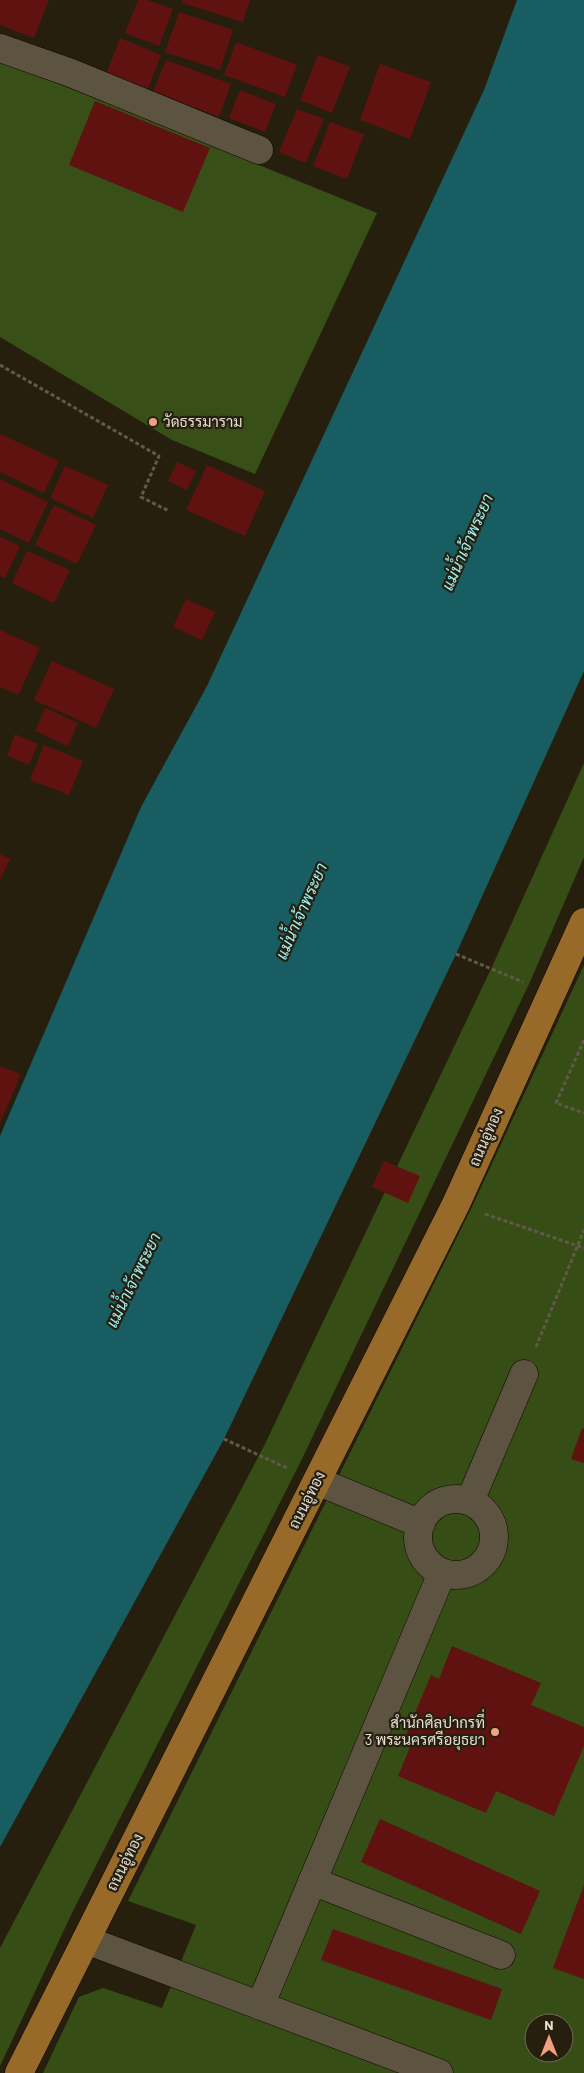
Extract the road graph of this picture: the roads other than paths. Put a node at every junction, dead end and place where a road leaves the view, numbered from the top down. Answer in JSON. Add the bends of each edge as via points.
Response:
{"nodes":[{"id":1,"x":0,"y":48,"type":"edge"},
{"id":2,"x":259,"y":150,"type":"dead end"},
{"id":3,"x":584,"y":922,"type":"edge"},
{"id":4,"x":524,"y":1374,"type":"road end"},
{"id":5,"x":317,"y":1481,"type":"junction"},
{"id":6,"x":470,"y":1501,"type":"junction"},
{"id":7,"x":421,"y":1524,"type":"junction"},
{"id":8,"x":442,"y":1573,"type":"junction"},
{"id":9,"x":312,"y":1881,"type":"junction"},
{"id":10,"x":86,"y":1940,"type":"junction"},
{"id":11,"x":501,"y":1955,"type":"dead end"},
{"id":12,"x":260,"y":2006,"type":"junction"},
{"id":13,"x":20,"y":2073,"type":"edge"},
{"id":14,"x":439,"y":2073,"type":"edge"}],
"edges":[{"from":1,"to":2,"type":"street"},
{"from":3,"to":5,"type":"main road","name":"ถนนอู่ทอง","via":[[456,1204]]},
{"from":4,"to":6,"type":"street"},
{"from":5,"to":7,"type":"street"},
{"from":5,"to":10,"type":"main road","name":"ถนนอู่ทอง"},
{"from":6,"to":7,"type":"street","via":[[444,1501],[423,1518]]},
{"from":6,"to":8,"type":"street","via":[[482,1508],[490,1519],[494,1544],[489,1557],[469,1573]]},
{"from":7,"to":8,"type":"street","via":[[418,1543],[423,1555]]},
{"from":8,"to":9,"type":"street"},
{"from":9,"to":11,"type":"street"},
{"from":9,"to":12,"type":"street"},
{"from":10,"to":12,"type":"street"},
{"from":10,"to":13,"type":"main road","name":"ถนนอู่ทอง"},
{"from":12,"to":14,"type":"street"}]}
